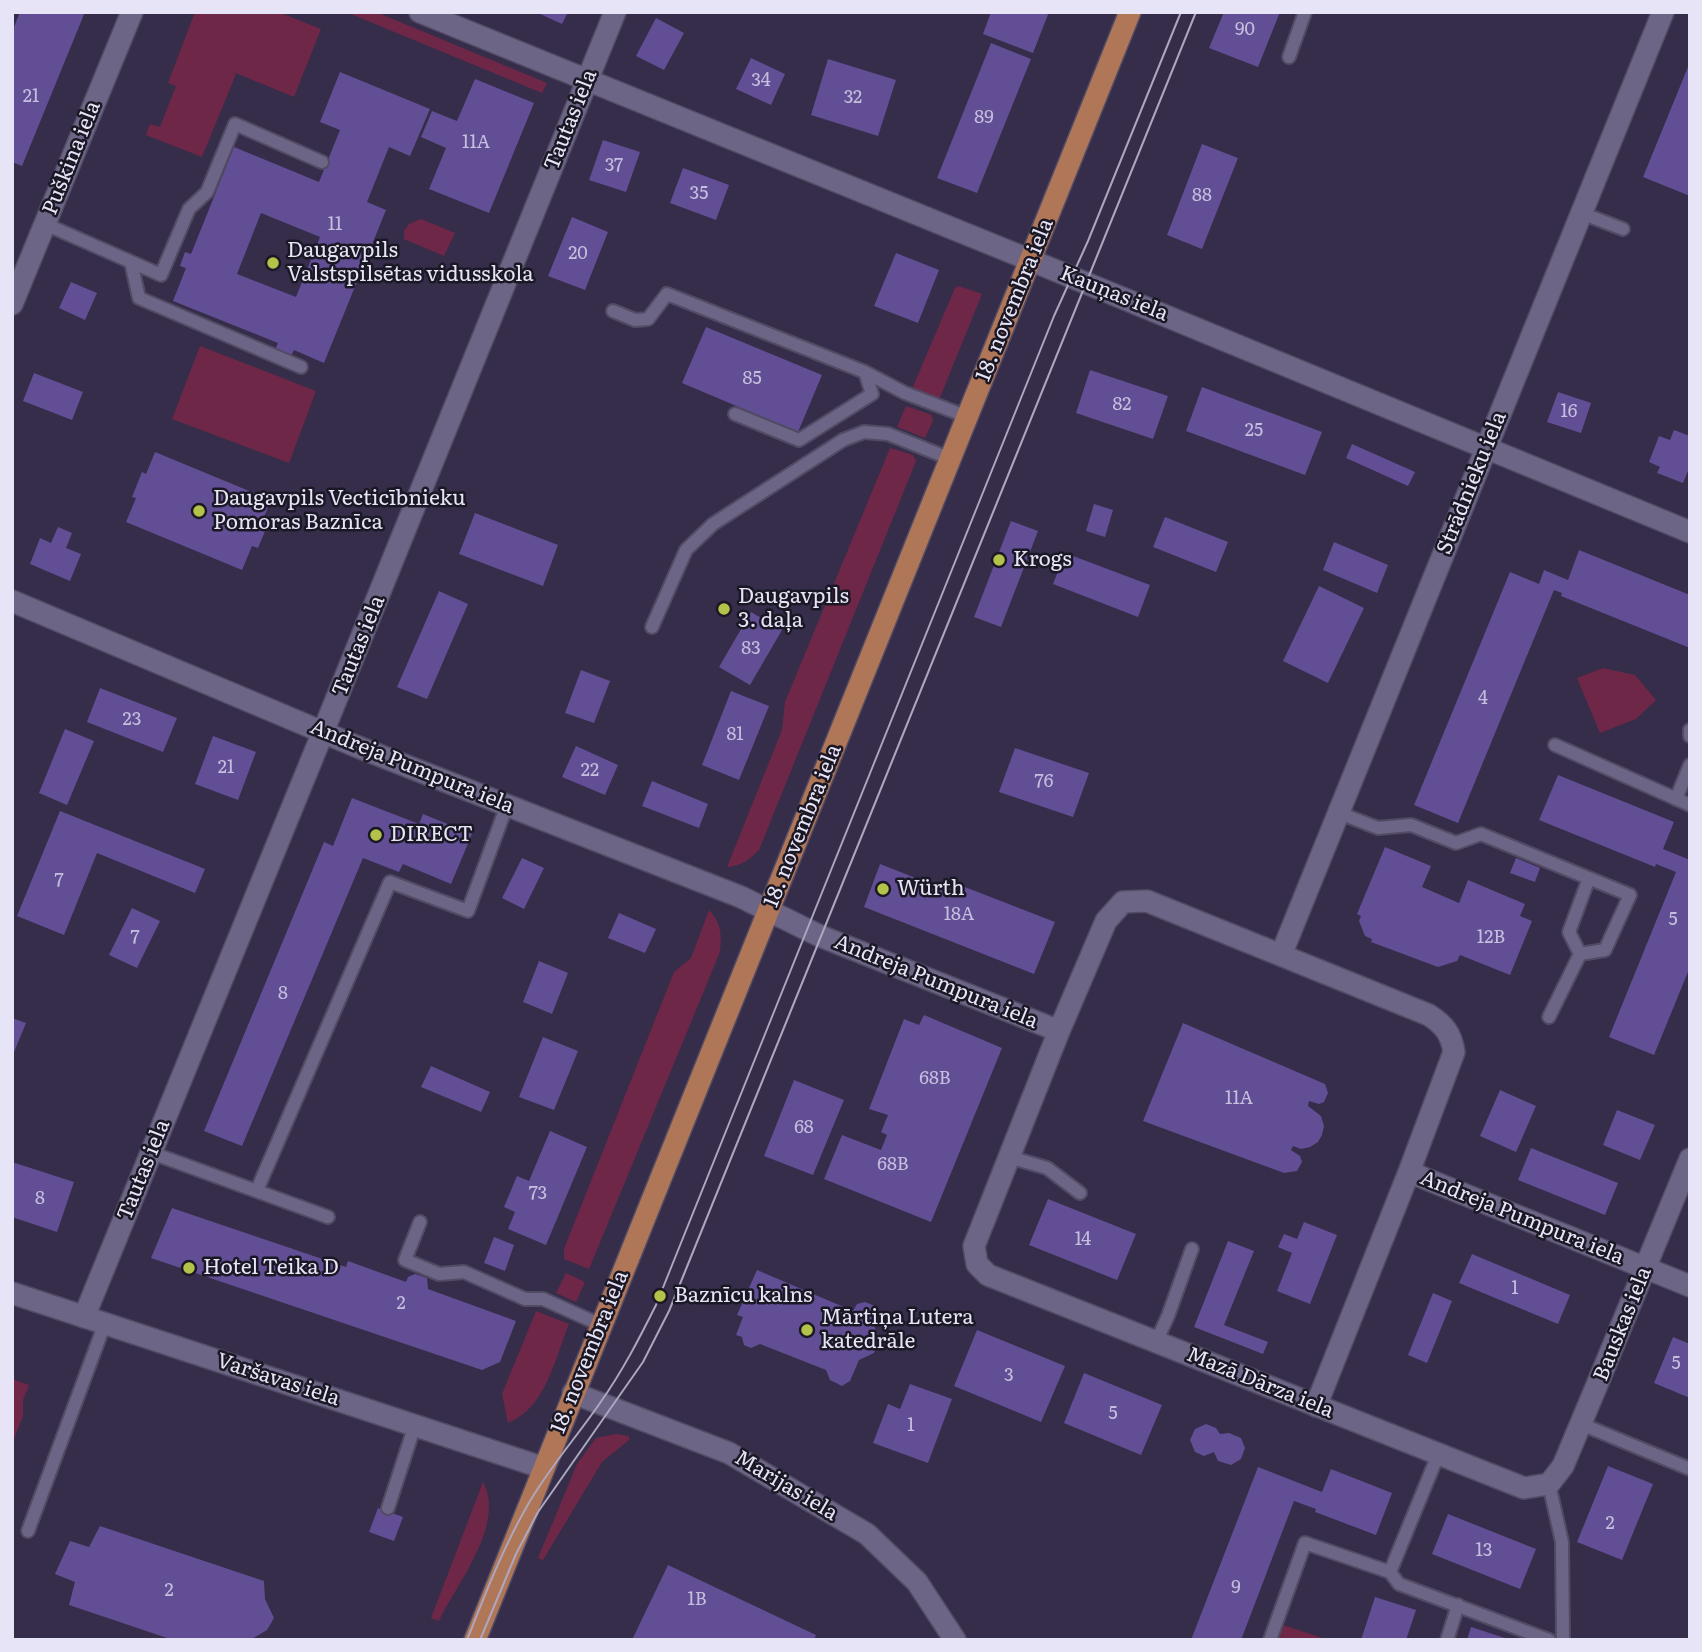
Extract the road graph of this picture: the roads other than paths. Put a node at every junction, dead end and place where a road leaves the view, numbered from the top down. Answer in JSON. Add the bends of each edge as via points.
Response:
{"nodes":[{"id":1,"x":132,"y":12,"type":"edge"},
{"id":2,"x":420,"y":12,"type":"edge"},
{"id":3,"x":615,"y":12,"type":"edge"},
{"id":4,"x":1130,"y":12,"type":"edge"},
{"id":5,"x":1305,"y":12,"type":"edge"},
{"id":6,"x":1663,"y":12,"type":"edge"},
{"id":7,"x":1289,"y":57,"type":"dead end"},
{"id":8,"x":587,"y":81,"type":"junction"},
{"id":9,"x":322,"y":162,"type":"dead end"},
{"id":10,"x":1581,"y":213,"type":"junction"},
{"id":11,"x":45,"y":224,"type":"junction"},
{"id":12,"x":1623,"y":229,"type":"dead end"},
{"id":13,"x":1030,"y":260,"type":"junction"},
{"id":14,"x":131,"y":262,"type":"junction"},
{"id":15,"x":12,"y":304,"type":"edge"},
{"id":16,"x":613,"y":310,"type":"dead end"},
{"id":17,"x":301,"y":367,"type":"dead end"},
{"id":18,"x":865,"y":372,"type":"junction"},
{"id":19,"x":735,"y":414,"type":"dead end"},
{"id":20,"x":968,"y":417,"type":"junction"},
{"id":21,"x":1487,"y":448,"type":"junction"},
{"id":22,"x":951,"y":459,"type":"junction"},
{"id":23,"x":1690,"y":532,"type":"edge"},
{"id":24,"x":12,"y":601,"type":"edge"},
{"id":25,"x":652,"y":627,"type":"dead end"},
{"id":26,"x":1690,"y":730,"type":"edge"},
{"id":27,"x":323,"y":732,"type":"junction"},
{"id":28,"x":1690,"y":736,"type":"edge"},
{"id":29,"x":1555,"y":745,"type":"dead end"},
{"id":30,"x":1690,"y":765,"type":"edge"},
{"id":31,"x":1676,"y":799,"type":"junction"},
{"id":32,"x":507,"y":805,"type":"junction"},
{"id":33,"x":1690,"y":805,"type":"edge"},
{"id":34,"x":1339,"y":813,"type":"junction"},
{"id":35,"x":1589,"y":878,"type":"junction"},
{"id":36,"x":768,"y":911,"type":"junction"},
{"id":37,"x":1580,"y":954,"type":"junction"},
{"id":38,"x":1281,"y":955,"type":"junction"},
{"id":39,"x":1549,"y":1017,"type":"dead end"},
{"id":40,"x":1059,"y":1031,"type":"junction"},
{"id":41,"x":152,"y":1153,"type":"junction"},
{"id":42,"x":1009,"y":1157,"type":"junction"},
{"id":43,"x":1690,"y":1160,"type":"edge"},
{"id":44,"x":1409,"y":1172,"type":"junction"},
{"id":45,"x":257,"y":1190,"type":"junction"},
{"id":46,"x":1080,"y":1192,"type":"dead end"},
{"id":47,"x":328,"y":1217,"type":"dead end"},
{"id":48,"x":420,"y":1222,"type":"dead end"},
{"id":49,"x":1192,"y":1249,"type":"dead end"},
{"id":50,"x":1646,"y":1268,"type":"junction"},
{"id":51,"x":1690,"y":1286,"type":"edge"},
{"id":52,"x":12,"y":1293,"type":"edge"},
{"id":53,"x":83,"y":1317,"type":"junction"},
{"id":54,"x":105,"y":1324,"type":"junction"},
{"id":55,"x":601,"y":1325,"type":"junction"},
{"id":56,"x":1156,"y":1342,"type":"junction"},
{"id":57,"x":573,"y":1393,"type":"junction"},
{"id":58,"x":1317,"y":1406,"type":"junction"},
{"id":59,"x":1581,"y":1424,"type":"junction"},
{"id":60,"x":415,"y":1425,"type":"junction"},
{"id":61,"x":1438,"y":1455,"type":"junction"},
{"id":62,"x":544,"y":1468,"type":"junction"},
{"id":63,"x":1690,"y":1469,"type":"edge"},
{"id":64,"x":1549,"y":1484,"type":"junction"},
{"id":65,"x":388,"y":1508,"type":"dead end"},
{"id":66,"x":29,"y":1531,"type":"dead end"},
{"id":67,"x":1390,"y":1572,"type":"junction"},
{"id":68,"x":1458,"y":1605,"type":"junction"},
{"id":69,"x":475,"y":1640,"type":"edge"},
{"id":70,"x":955,"y":1640,"type":"edge"},
{"id":71,"x":1270,"y":1640,"type":"edge"},
{"id":72,"x":1447,"y":1640,"type":"edge"},
{"id":73,"x":1549,"y":1640,"type":"edge"},
{"id":74,"x":1563,"y":1640,"type":"edge"}],
"edges":[{"from":1,"to":11,"type":"street","name":"Puškina iela"},
{"from":2,"to":8,"type":"street","name":"Kauņas iela"},
{"from":3,"to":8,"type":"street","name":"Tautas iela"},
{"from":4,"to":13,"type":"main road","name":"18. novembra iela"},
{"from":5,"to":7,"type":"lane"},
{"from":6,"to":10,"type":"street","name":"Strādnieku iela"},
{"from":8,"to":13,"type":"street","name":"Kauņas iela"},
{"from":8,"to":27,"type":"street","name":"Tautas iela"},
{"from":9,"to":14,"type":"lane","via":[[235,124],[207,192],[189,209],[161,275]]},
{"from":10,"to":12,"type":"lane"},
{"from":10,"to":21,"type":"street","name":"Strādnieku iela"},
{"from":11,"to":14,"type":"lane"},
{"from":11,"to":15,"type":"street","name":"Puškina iela"},
{"from":13,"to":20,"type":"main road","name":"18. novembra iela"},
{"from":13,"to":21,"type":"street","name":"Kauņas iela"},
{"from":14,"to":17,"type":"lane","via":[[139,298]]},
{"from":16,"to":18,"type":"lane","via":[[635,320],[648,319],[667,293]]},
{"from":18,"to":19,"type":"lane","via":[[873,394],[799,440]]},
{"from":18,"to":20,"type":"lane"},
{"from":20,"to":22,"type":"main road","name":"18. novembra iela"},
{"from":21,"to":23,"type":"street","name":"Kauņas iela"},
{"from":21,"to":34,"type":"street","name":"Strādnieku iela"},
{"from":22,"to":25,"type":"lane","via":[[888,434],[864,432],[843,440],[713,524],[686,550]]},
{"from":22,"to":36,"type":"main road","name":"18. novembra iela"},
{"from":24,"to":27,"type":"street","name":"Andreja Pumpura iela"},
{"from":26,"to":28,"type":"lane"},
{"from":27,"to":32,"type":"street","name":"Andreja Pumpura iela"},
{"from":27,"to":41,"type":"street","name":"Tautas iela"},
{"from":29,"to":31,"type":"lane"},
{"from":30,"to":31,"type":"lane"},
{"from":31,"to":33,"type":"lane"},
{"from":32,"to":36,"type":"street","name":"Andreja Pumpura iela"},
{"from":32,"to":45,"type":"lane","via":[[467,911],[390,882]]},
{"from":34,"to":35,"type":"lane","via":[[1378,828],[1411,825],[1456,843],[1481,834]]},
{"from":34,"to":38,"type":"street","name":"Strādnieku iela"},
{"from":35,"to":37,"type":"lane","via":[[1569,932]]},
{"from":35,"to":37,"type":"lane","via":[[1630,895],[1605,950]]},
{"from":36,"to":40,"type":"street","name":"Andreja Pumpura iela"},
{"from":36,"to":55,"type":"main road","name":"18. novembra iela"},
{"from":37,"to":39,"type":"lane"},
{"from":38,"to":40,"type":"street","name":"Andreja Pumpura iela","via":[[1147,901],[1123,902],[1106,921]]},
{"from":38,"to":44,"type":"street","name":"Andreja Pumpura iela","via":[[1444,1025],[1454,1052]]},
{"from":40,"to":42,"type":"street"},
{"from":41,"to":45,"type":"lane"},
{"from":41,"to":53,"type":"street","name":"Tautas iela"},
{"from":42,"to":46,"type":"lane","via":[[1046,1168]]},
{"from":42,"to":56,"type":"street","name":"Mazā Dārza iela","via":[[974,1246],[977,1264],[988,1275]]},
{"from":43,"to":50,"type":"street","name":"Bauskas iela"},
{"from":44,"to":50,"type":"street","name":"Andreja Pumpura iela"},
{"from":44,"to":58,"type":"street"},
{"from":45,"to":47,"type":"lane"},
{"from":48,"to":55,"type":"lane","via":[[405,1260],[439,1274],[464,1272]]},
{"from":49,"to":56,"type":"lane"},
{"from":50,"to":51,"type":"street","name":"Andreja Pumpura iela"},
{"from":50,"to":59,"type":"street","name":"Bauskas iela"},
{"from":52,"to":53,"type":"street","name":"Varšavas iela"},
{"from":53,"to":54,"type":"street","name":"Varšavas iela"},
{"from":54,"to":60,"type":"street","name":"Varšavas iela"},
{"from":54,"to":66,"type":"lane"},
{"from":55,"to":57,"type":"main road","name":"18. novembra iela"},
{"from":56,"to":58,"type":"street","name":"Mazā Dārza iela"},
{"from":57,"to":62,"type":"main road","name":"18. novembra iela"},
{"from":57,"to":70,"type":"street","name":"Marijas iela","via":[[729,1452],[867,1534],[917,1582]]},
{"from":58,"to":61,"type":"street","name":"Mazā Dārza iela"},
{"from":59,"to":63,"type":"lane"},
{"from":59,"to":64,"type":"street","name":"Bauskas iela","via":[[1563,1466]]},
{"from":60,"to":62,"type":"street","name":"Varšavas iela"},
{"from":60,"to":65,"type":"lane"},
{"from":61,"to":64,"type":"street","name":"Mazā Dārza iela","via":[[1524,1489]]},
{"from":61,"to":67,"type":"lane"},
{"from":62,"to":69,"type":"main road","name":"18. novembra iela"},
{"from":64,"to":74,"type":"lane","via":[[1562,1542]]},
{"from":67,"to":68,"type":"lane","via":[[1399,1584]]},
{"from":67,"to":71,"type":"lane","via":[[1306,1543]]},
{"from":68,"to":72,"type":"lane"},
{"from":68,"to":73,"type":"lane"}]}
